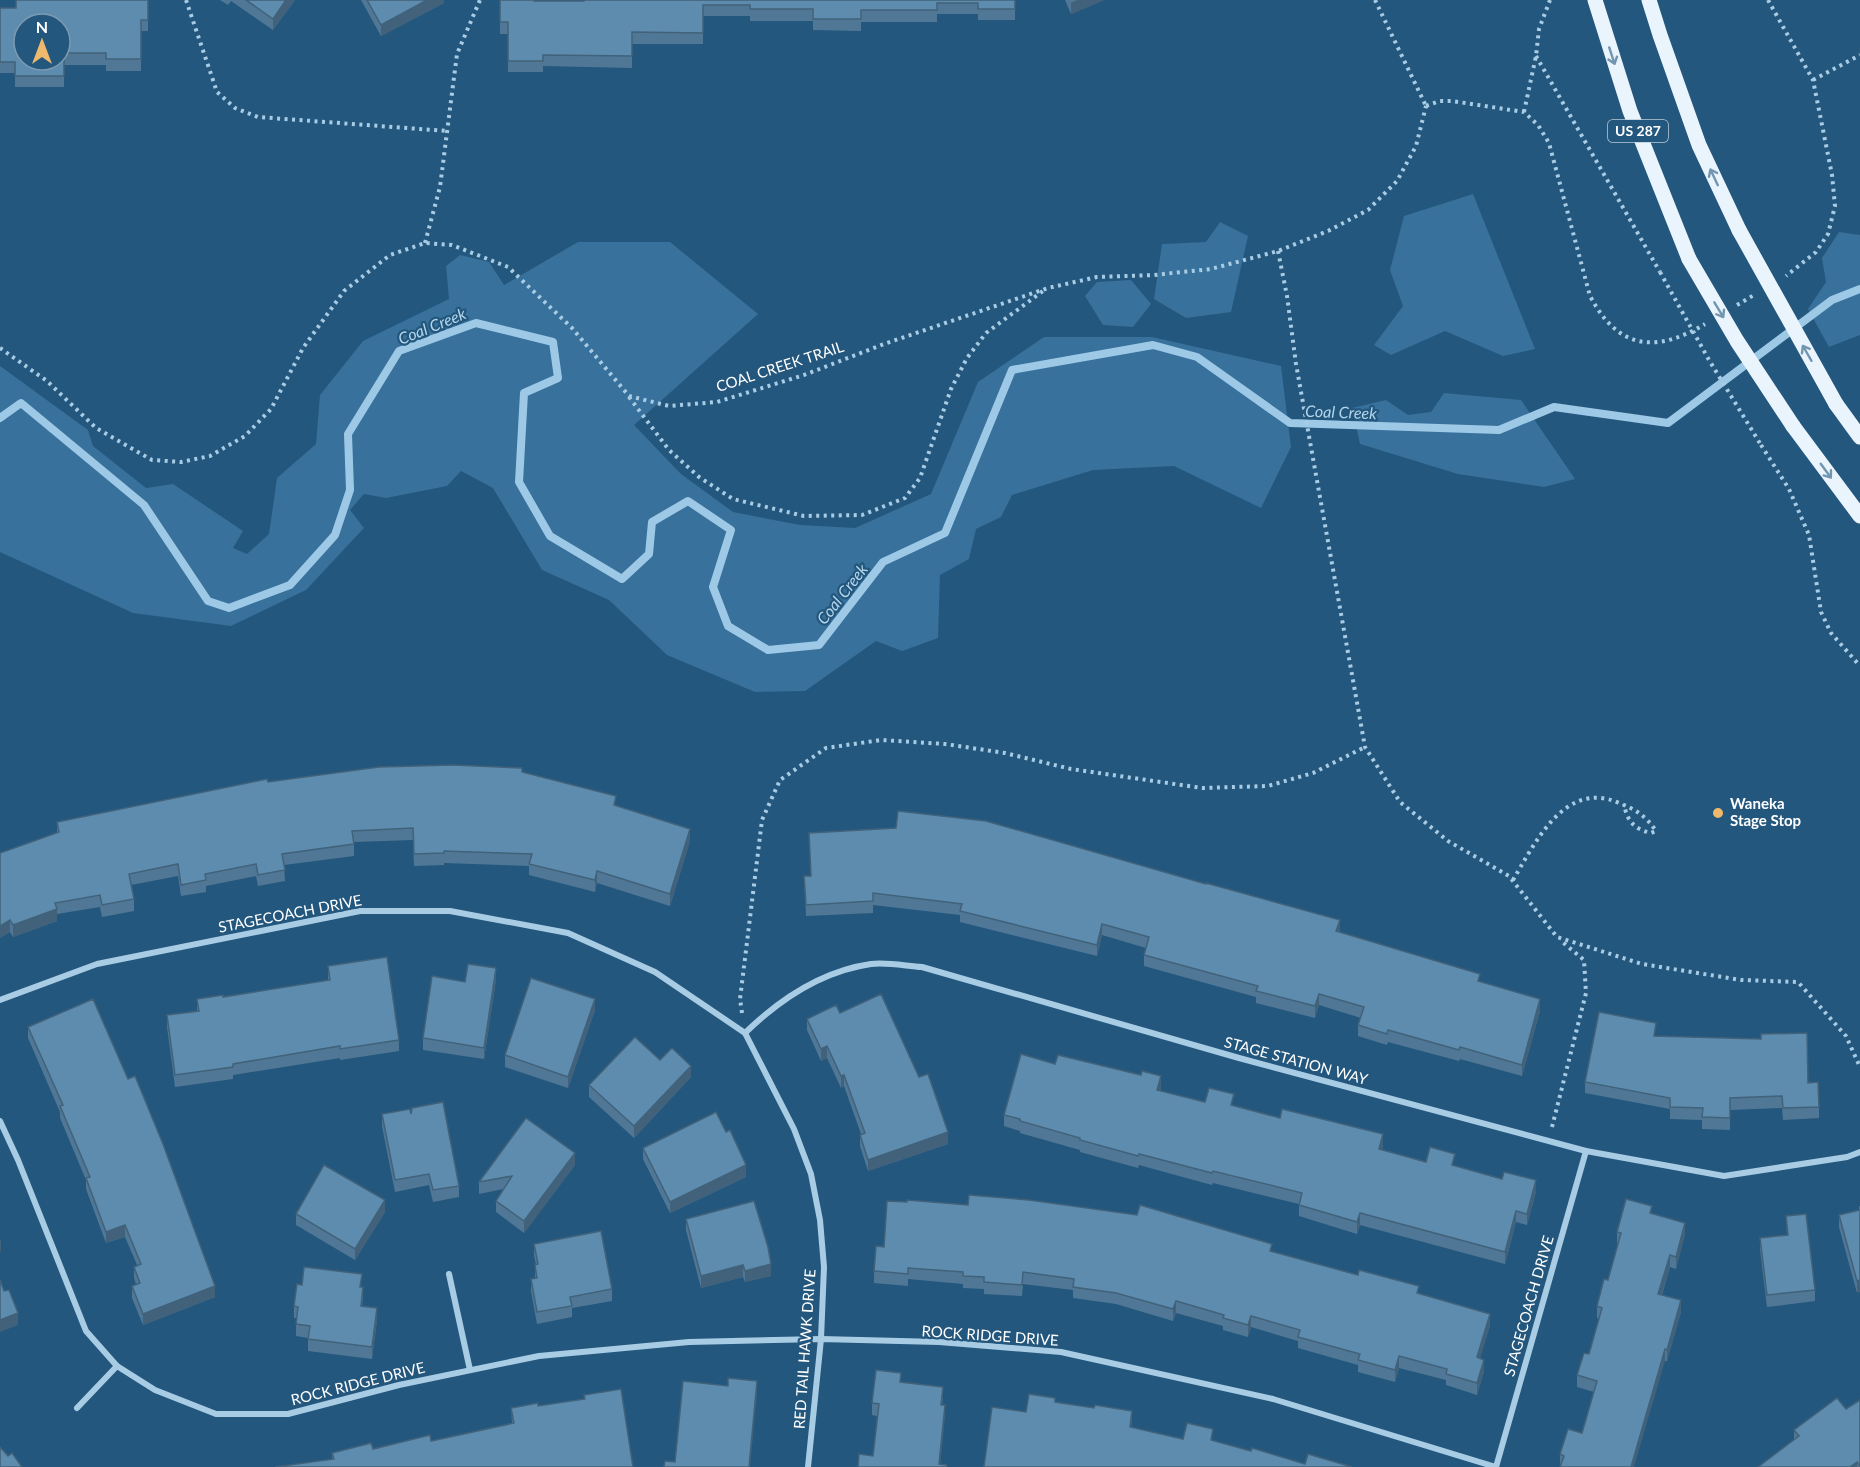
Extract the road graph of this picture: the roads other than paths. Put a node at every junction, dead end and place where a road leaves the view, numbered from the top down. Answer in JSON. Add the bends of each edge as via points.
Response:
{"nodes":[{"id":1,"x":1596,"y":0,"type":"edge"},
{"id":2,"x":1650,"y":0,"type":"edge"},
{"id":3,"x":1860,"y":437,"type":"edge"},
{"id":4,"x":1860,"y":516,"type":"edge"},
{"id":5,"x":655,"y":972,"type":"joint"},
{"id":6,"x":0,"y":1000,"type":"edge"},
{"id":7,"x":745,"y":1033,"type":"junction"},
{"id":8,"x":0,"y":1121,"type":"edge"},
{"id":9,"x":1586,"y":1151,"type":"junction"},
{"id":10,"x":1860,"y":1152,"type":"edge"},
{"id":11,"x":448,"y":1274,"type":"dead end"},
{"id":12,"x":820,"y":1339,"type":"junction"},
{"id":13,"x":117,"y":1366,"type":"junction"},
{"id":14,"x":470,"y":1370,"type":"junction"},
{"id":15,"x":76,"y":1408,"type":"dead end"},
{"id":16,"x":808,"y":1467,"type":"edge"},
{"id":17,"x":1496,"y":1467,"type":"edge"}],
"edges":[{"from":1,"to":4,"type":"main road","number":"US 287","one_way":true,"bridge":true,"via":[[1630,111],[1689,259],[1793,426]]},
{"from":3,"to":2,"type":"main road","number":"US 287","one_way":true,"bridge":true,"via":[[1836,404],[1739,230],[1700,145]]},
{"from":5,"to":6,"type":"street","name":"STAGECOACH DRIVE","via":[[568,933],[450,911],[360,911],[97,964]]},
{"from":5,"to":7,"type":"street","name":"RED TAIL HAWK DRIVE"},
{"from":7,"to":9,"type":"street","name":"STAGE STATION WAY","via":[[789,997],[832,973],[873,964],[922,967],[1239,1058]]},
{"from":7,"to":12,"type":"street","name":"RED TAIL HAWK DRIVE","via":[[794,1130],[811,1174],[824,1268]]},
{"from":8,"to":13,"type":"street","name":"ROCK RIDGE DRIVE","via":[[86,1331]]},
{"from":9,"to":10,"type":"street","name":"STAGE STATION WAY","via":[[1724,1176]]},
{"from":9,"to":17,"type":"street","name":"STAGECOACH DRIVE"},
{"from":11,"to":14,"type":"street"},
{"from":12,"to":14,"type":"street","name":"ROCK RIDGE DRIVE","via":[[689,1342],[539,1356]]},
{"from":12,"to":16,"type":"street","name":"RED TAIL HAWK DRIVE"},
{"from":12,"to":17,"type":"street","name":"ROCK RIDGE DRIVE","via":[[939,1342],[1061,1352],[1273,1399]]},
{"from":13,"to":14,"type":"street","name":"ROCK RIDGE DRIVE","via":[[155,1390],[216,1414],[288,1414]]},
{"from":13,"to":15,"type":"street"}]}
